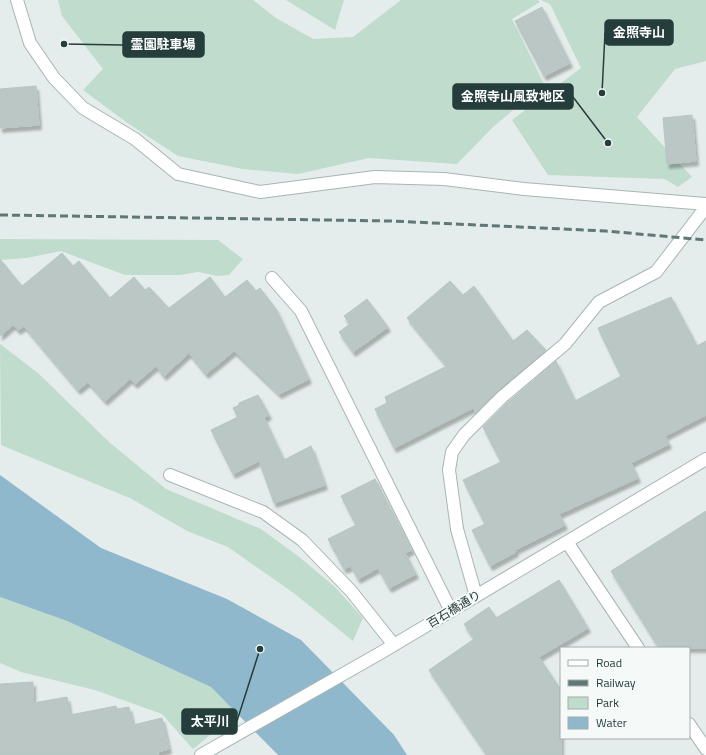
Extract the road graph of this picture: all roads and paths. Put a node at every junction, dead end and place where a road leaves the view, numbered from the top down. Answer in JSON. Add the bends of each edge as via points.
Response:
{"nodes":[{"id":1,"x":17,"y":0,"type":"edge"},
{"id":2,"x":706,"y":206,"type":"edge"},
{"id":3,"x":272,"y":278,"type":"dead end"},
{"id":4,"x":706,"y":459,"type":"edge"},
{"id":5,"x":170,"y":474,"type":"dead end"},
{"id":6,"x":568,"y":542,"type":"junction"},
{"id":7,"x":476,"y":596,"type":"junction"},
{"id":8,"x":451,"y":611,"type":"junction"},
{"id":9,"x":394,"y":645,"type":"junction"},
{"id":10,"x":637,"y":647,"type":"edge"},
{"id":11,"x":690,"y":725,"type":"edge"},
{"id":12,"x":706,"y":749,"type":"edge"},
{"id":13,"x":200,"y":755,"type":"edge"}],
"edges":[{"from":1,"to":2,"type":"street","via":[[30,43],[54,78],[83,108],[135,139],[178,174],[260,192],[376,177],[444,179]]},
{"from":2,"to":7,"type":"street","via":[[656,272],[599,302],[565,344],[502,397],[464,435],[452,452],[449,470],[457,529]]},
{"from":3,"to":8,"type":"street","via":[[301,311]]},
{"from":4,"to":6,"type":"street","name":"百石橋通り"},
{"from":5,"to":9,"type":"street","via":[[263,512],[302,540],[351,591]]},
{"from":6,"to":7,"type":"street","name":"百石橋通り"},
{"from":6,"to":10,"type":"street"},
{"from":7,"to":8,"type":"street","name":"百石橋通り"},
{"from":8,"to":9,"type":"street","name":"百石橋通り"},
{"from":9,"to":13,"type":"street","name":"百石橋通り"},
{"from":11,"to":12,"type":"street"}]}
